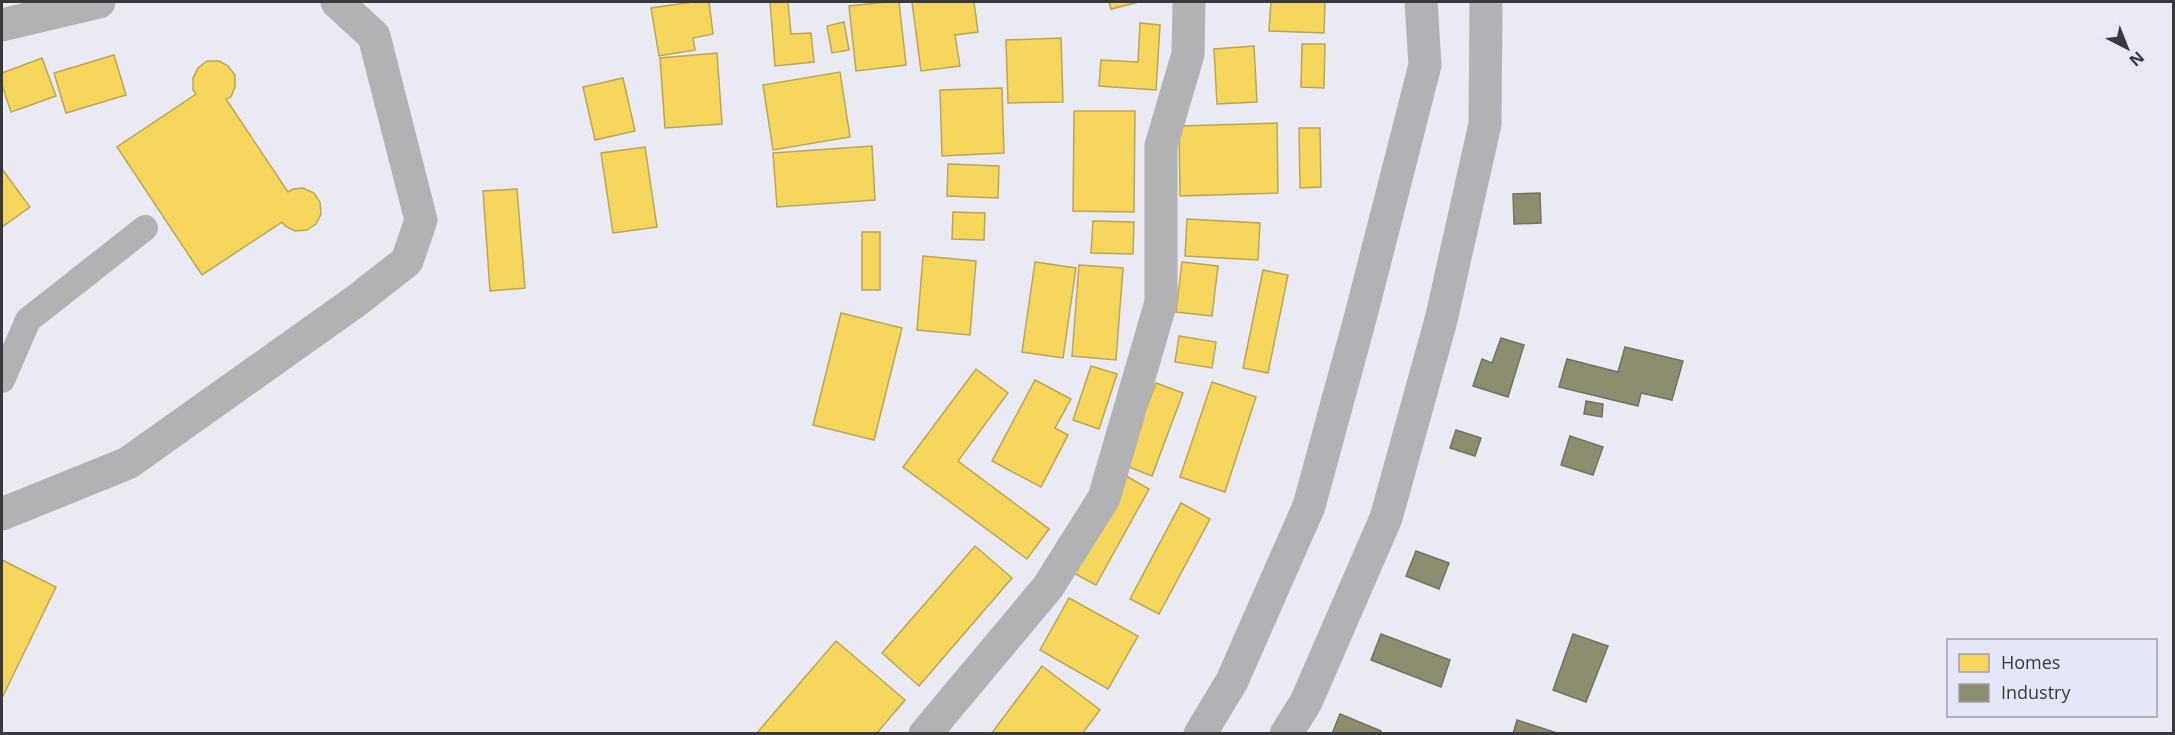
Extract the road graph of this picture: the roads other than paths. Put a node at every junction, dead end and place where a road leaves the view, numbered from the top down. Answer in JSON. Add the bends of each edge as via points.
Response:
{"nodes":[{"id":1,"x":99,"y":2,"type":"edge"},
{"id":2,"x":337,"y":2,"type":"edge"},
{"id":3,"x":1189,"y":2,"type":"edge"},
{"id":4,"x":1421,"y":2,"type":"edge"},
{"id":5,"x":1486,"y":2,"type":"edge"},
{"id":6,"x":2,"y":25,"type":"edge"},
{"id":7,"x":145,"y":228,"type":"dead end"},
{"id":8,"x":2,"y":380,"type":"edge"},
{"id":9,"x":2,"y":514,"type":"edge"},
{"id":10,"x":925,"y":734,"type":"edge"},
{"id":11,"x":1200,"y":734,"type":"edge"},
{"id":12,"x":1286,"y":734,"type":"edge"}],
"edges":[{"from":1,"to":6,"type":"street"},
{"from":2,"to":9,"type":"street","via":[[374,36],[421,220],[407,261],[128,463]]},
{"from":3,"to":10,"type":"street","via":[[1188,54],[1161,146],[1161,302],[1104,498],[1048,587]]},
{"from":4,"to":11,"type":"main road","via":[[1425,65],[1309,506],[1232,681]]},
{"from":5,"to":12,"type":"main road","via":[[1485,124],[1438,332],[1386,518],[1306,702]]},
{"from":7,"to":8,"type":"lane","via":[[28,320]]}]}
